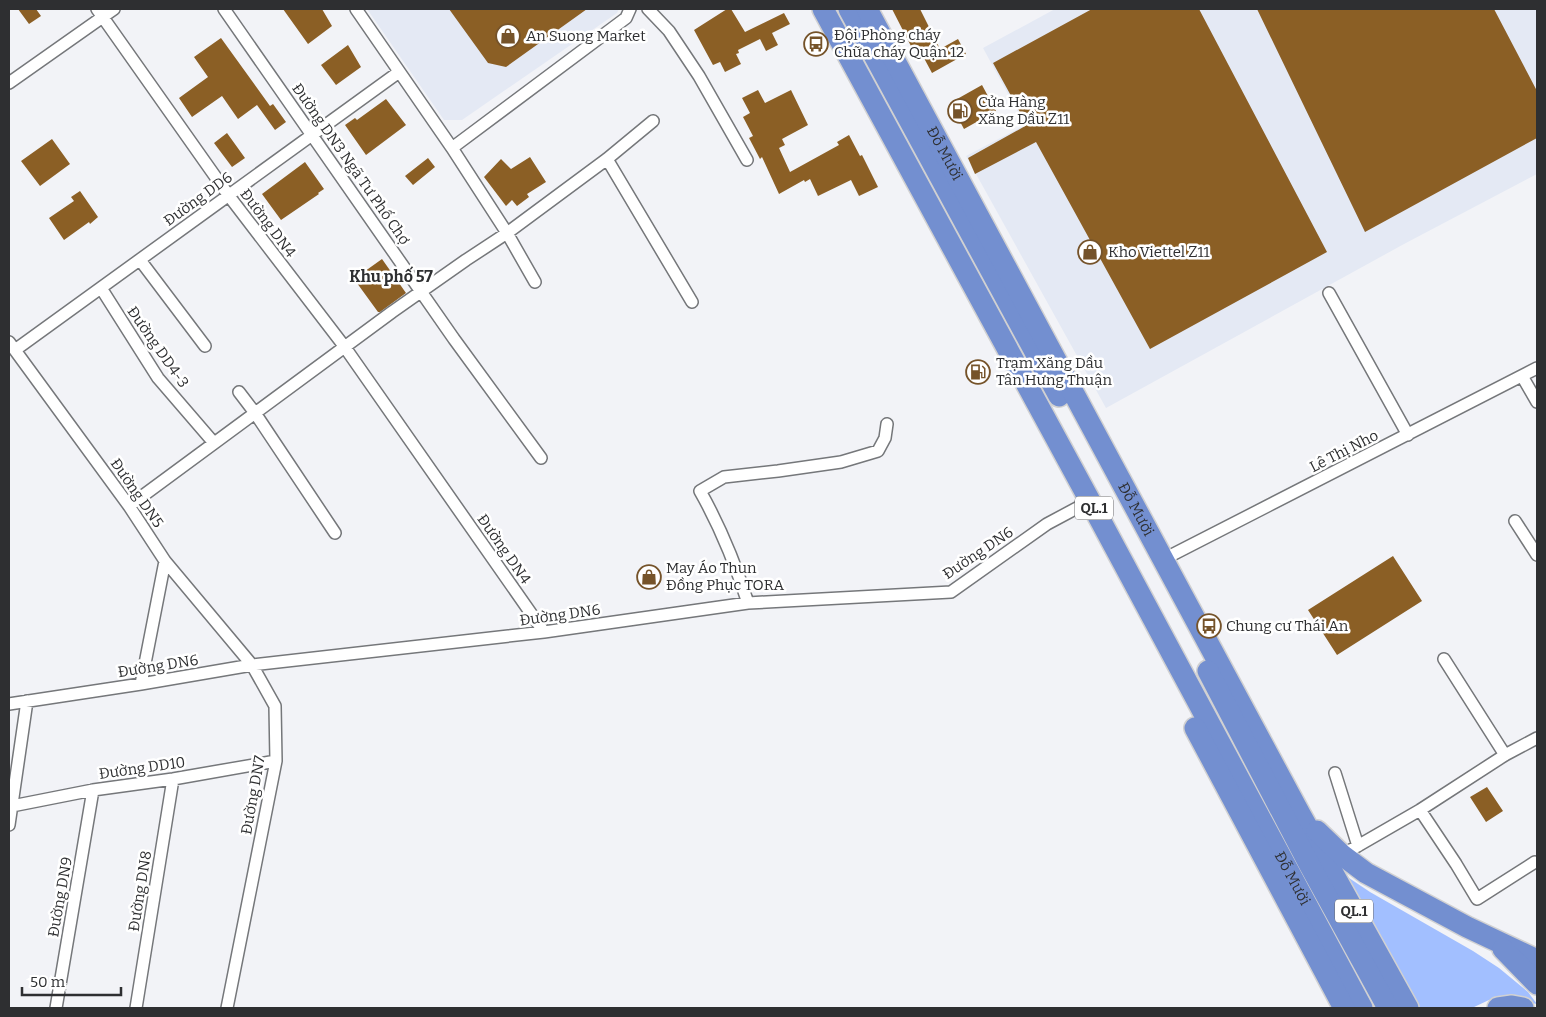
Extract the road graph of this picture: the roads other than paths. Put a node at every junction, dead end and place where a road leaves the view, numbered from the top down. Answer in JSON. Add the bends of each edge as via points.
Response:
{"nodes":[{"id":1,"x":114,"y":9,"type":"edge"},
{"id":2,"x":224,"y":9,"type":"edge"},
{"id":3,"x":356,"y":9,"type":"edge"},
{"id":4,"x":630,"y":9,"type":"edge"},
{"id":5,"x":648,"y":9,"type":"edge"},
{"id":6,"x":807,"y":9,"type":"edge"},
{"id":7,"x":823,"y":9,"type":"edge"},
{"id":8,"x":849,"y":9,"type":"edge"},
{"id":9,"x":868,"y":9,"type":"edge"},
{"id":10,"x":100,"y":12,"type":"edge"},
{"id":11,"x":400,"y":72,"type":"junction"},
{"id":12,"x":9,"y":83,"type":"edge"},
{"id":13,"x":653,"y":121,"type":"dead end"},
{"id":14,"x":312,"y":134,"type":"junction"},
{"id":15,"x":452,"y":148,"type":"junction"},
{"id":16,"x":607,"y":160,"type":"junction"},
{"id":17,"x":748,"y":160,"type":"dead end"},
{"id":18,"x":228,"y":196,"type":"junction"},
{"id":19,"x":507,"y":233,"type":"junction"},
{"id":20,"x":140,"y":260,"type":"junction"},
{"id":21,"x":535,"y":282,"type":"dead end"},
{"id":22,"x":101,"y":288,"type":"junction"},
{"id":23,"x":422,"y":291,"type":"junction"},
{"id":24,"x":1329,"y":293,"type":"dead end"},
{"id":25,"x":692,"y":302,"type":"dead end"},
{"id":26,"x":12,"y":346,"type":"edge"},
{"id":27,"x":205,"y":346,"type":"dead end"},
{"id":28,"x":344,"y":346,"type":"junction"},
{"id":29,"x":1537,"y":368,"type":"edge"},
{"id":30,"x":1522,"y":376,"type":"junction"},
{"id":31,"x":239,"y":392,"type":"dead end"},
{"id":32,"x":1537,"y":402,"type":"edge"},
{"id":33,"x":255,"y":413,"type":"junction"},
{"id":34,"x":887,"y":424,"type":"dead end"},
{"id":35,"x":1408,"y":435,"type":"junction"},
{"id":36,"x":214,"y":443,"type":"junction"},
{"id":37,"x":541,"y":458,"type":"dead end"},
{"id":38,"x":1084,"y":504,"type":"junction"},
{"id":39,"x":129,"y":506,"type":"junction"},
{"id":40,"x":1515,"y":521,"type":"dead end"},
{"id":41,"x":335,"y":533,"type":"dead end"},
{"id":42,"x":1537,"y":555,"type":"edge"},
{"id":43,"x":165,"y":561,"type":"junction"},
{"id":44,"x":1157,"y":562,"type":"junction"},
{"id":45,"x":748,"y":603,"type":"junction"},
{"id":46,"x":544,"y":632,"type":"junction"},
{"id":47,"x":1444,"y":658,"type":"dead end"},
{"id":48,"x":252,"y":665,"type":"junction"},
{"id":49,"x":141,"y":684,"type":"junction"},
{"id":50,"x":27,"y":701,"type":"junction"},
{"id":51,"x":9,"y":704,"type":"edge"},
{"id":52,"x":1537,"y":738,"type":"edge"},
{"id":53,"x":1505,"y":755,"type":"junction"},
{"id":54,"x":276,"y":761,"type":"junction"},
{"id":55,"x":1334,"y":773,"type":"dead end"},
{"id":56,"x":1262,"y":774,"type":"junction"},
{"id":57,"x":173,"y":779,"type":"junction"},
{"id":58,"x":93,"y":790,"type":"junction"},
{"id":59,"x":12,"y":806,"type":"junction"},
{"id":60,"x":1420,"y":810,"type":"junction"},
{"id":61,"x":1300,"y":814,"type":"junction"},
{"id":62,"x":9,"y":825,"type":"edge"},
{"id":63,"x":1350,"y":851,"type":"junction"},
{"id":64,"x":1535,"y":862,"type":"dead end"},
{"id":65,"x":1309,"y":864,"type":"junction"},
{"id":66,"x":1494,"y":940,"type":"junction"},
{"id":67,"x":1537,"y":960,"type":"edge"},
{"id":68,"x":1537,"y":984,"type":"edge"},
{"id":69,"x":56,"y":1008,"type":"edge"},
{"id":70,"x":136,"y":1008,"type":"edge"},
{"id":71,"x":227,"y":1008,"type":"edge"},
{"id":72,"x":1344,"y":1008,"type":"edge"},
{"id":73,"x":1362,"y":1008,"type":"edge"},
{"id":74,"x":1388,"y":1008,"type":"edge"},
{"id":75,"x":1408,"y":1008,"type":"edge"},
{"id":76,"x":1498,"y":1008,"type":"edge"},
{"id":77,"x":1522,"y":1008,"type":"edge"}],
"edges":[{"from":1,"to":10,"type":"street"},
{"from":2,"to":14,"type":"street","name":"Đường DN3 Ngã Tư Phố Chợ"},
{"from":3,"to":11,"type":"street"},
{"from":4,"to":15,"type":"street","via":[[626,18]]},
{"from":5,"to":17,"type":"street","via":[[669,31],[699,76]]},
{"from":6,"to":38,"type":"highway","name":"Đỗ Mười","number":"QL.1"},
{"from":7,"to":38,"type":"highway","name":"Đỗ Mười","number":"QL.1"},
{"from":8,"to":44,"type":"highway","name":"Đỗ Mười","number":"QL.1"},
{"from":9,"to":44,"type":"highway","name":"Đỗ Mười","number":"QL.1"},
{"from":10,"to":12,"type":"street"},
{"from":10,"to":18,"type":"street","name":"Đường DN4"},
{"from":11,"to":14,"type":"street","name":"Đường DD6"},
{"from":11,"to":15,"type":"street"},
{"from":13,"to":16,"type":"street"},
{"from":14,"to":18,"type":"street","name":"Đường DD6"},
{"from":14,"to":23,"type":"street","name":"Đường DN3 Ngã Tư Phố Chợ"},
{"from":15,"to":19,"type":"street"},
{"from":16,"to":19,"type":"street"},
{"from":16,"to":25,"type":"street"},
{"from":18,"to":20,"type":"street","name":"Đường DD6"},
{"from":18,"to":28,"type":"street","name":"Đường DN4"},
{"from":19,"to":21,"type":"street"},
{"from":19,"to":23,"type":"street"},
{"from":20,"to":22,"type":"street","name":"Đường DD6"},
{"from":20,"to":27,"type":"street"},
{"from":22,"to":26,"type":"street","name":"Đường DD6"},
{"from":22,"to":36,"type":"street","name":"Đường DD4-3","via":[[158,378]]},
{"from":23,"to":28,"type":"street"},
{"from":23,"to":37,"type":"street","name":"Đường DN3 Ngã Tư Phố Chợ"},
{"from":24,"to":35,"type":"street"},
{"from":26,"to":39,"type":"street","name":"Đường DN5"},
{"from":28,"to":33,"type":"street"},
{"from":28,"to":46,"type":"street","name":"Đường DN4"},
{"from":29,"to":30,"type":"street","name":"Lê Thị Nho"},
{"from":30,"to":32,"type":"street"},
{"from":30,"to":35,"type":"street","name":"Lê Thị Nho"},
{"from":31,"to":33,"type":"street"},
{"from":33,"to":36,"type":"street"},
{"from":33,"to":41,"type":"street"},
{"from":34,"to":45,"type":"street","via":[[885,438],[878,451],[841,462],[724,477],[700,491],[716,520]]},
{"from":35,"to":44,"type":"street","name":"Lê Thị Nho"},
{"from":36,"to":39,"type":"street"},
{"from":38,"to":45,"type":"street","name":"Đường DN6","via":[[1047,524],[951,592]]},
{"from":38,"to":72,"type":"highway","name":"Đỗ Mười","number":"QL.1"},
{"from":38,"to":73,"type":"highway","name":"Đỗ Mười","number":"QL.1"},
{"from":39,"to":43,"type":"street","name":"Đường DN5"},
{"from":40,"to":42,"type":"street"},
{"from":43,"to":48,"type":"street","name":"Đường DN7"},
{"from":43,"to":49,"type":"street"},
{"from":44,"to":56,"type":"highway","name":"Đỗ Mười","number":"QL.1"},
{"from":44,"to":61,"type":"highway","name":"Đỗ Mười","number":"QL.1"},
{"from":45,"to":46,"type":"street","name":"Đường DN6"},
{"from":46,"to":48,"type":"street","name":"Đường DN6"},
{"from":47,"to":53,"type":"street"},
{"from":48,"to":49,"type":"street","name":"Đường DN6"},
{"from":48,"to":54,"type":"street","name":"Đường DN7","via":[[275,706]]},
{"from":49,"to":50,"type":"street","name":"Đường DN6"},
{"from":50,"to":51,"type":"street","name":"Đường DN6"},
{"from":50,"to":59,"type":"street"},
{"from":52,"to":53,"type":"street"},
{"from":53,"to":60,"type":"street"},
{"from":54,"to":57,"type":"street","name":"Đường DD10"},
{"from":54,"to":71,"type":"street","name":"Đường DN7"},
{"from":55,"to":63,"type":"street"},
{"from":56,"to":61,"type":"highway"},
{"from":56,"to":65,"type":"highway","name":"Đỗ Mười","number":"QL.1"},
{"from":57,"to":58,"type":"street","name":"Đường DD10"},
{"from":57,"to":70,"type":"street","name":"Đường DN8"},
{"from":58,"to":59,"type":"street","name":"Đường DD10"},
{"from":58,"to":69,"type":"street","name":"Đường DN9"},
{"from":59,"to":62,"type":"street"},
{"from":60,"to":63,"type":"street"},
{"from":60,"to":64,"type":"street","via":[[1477,899]]},
{"from":61,"to":63,"type":"highway"},
{"from":61,"to":65,"type":"highway"},
{"from":61,"to":75,"type":"highway","name":"Đỗ Mười","number":"QL.1"},
{"from":63,"to":66,"type":"highway","via":[[1366,874]]},
{"from":65,"to":74,"type":"highway","name":"Đỗ Mười","number":"QL.1"},
{"from":66,"to":67,"type":"highway"},
{"from":66,"to":68,"type":"highway"},
{"from":76,"to":77,"type":"highway"}]}
